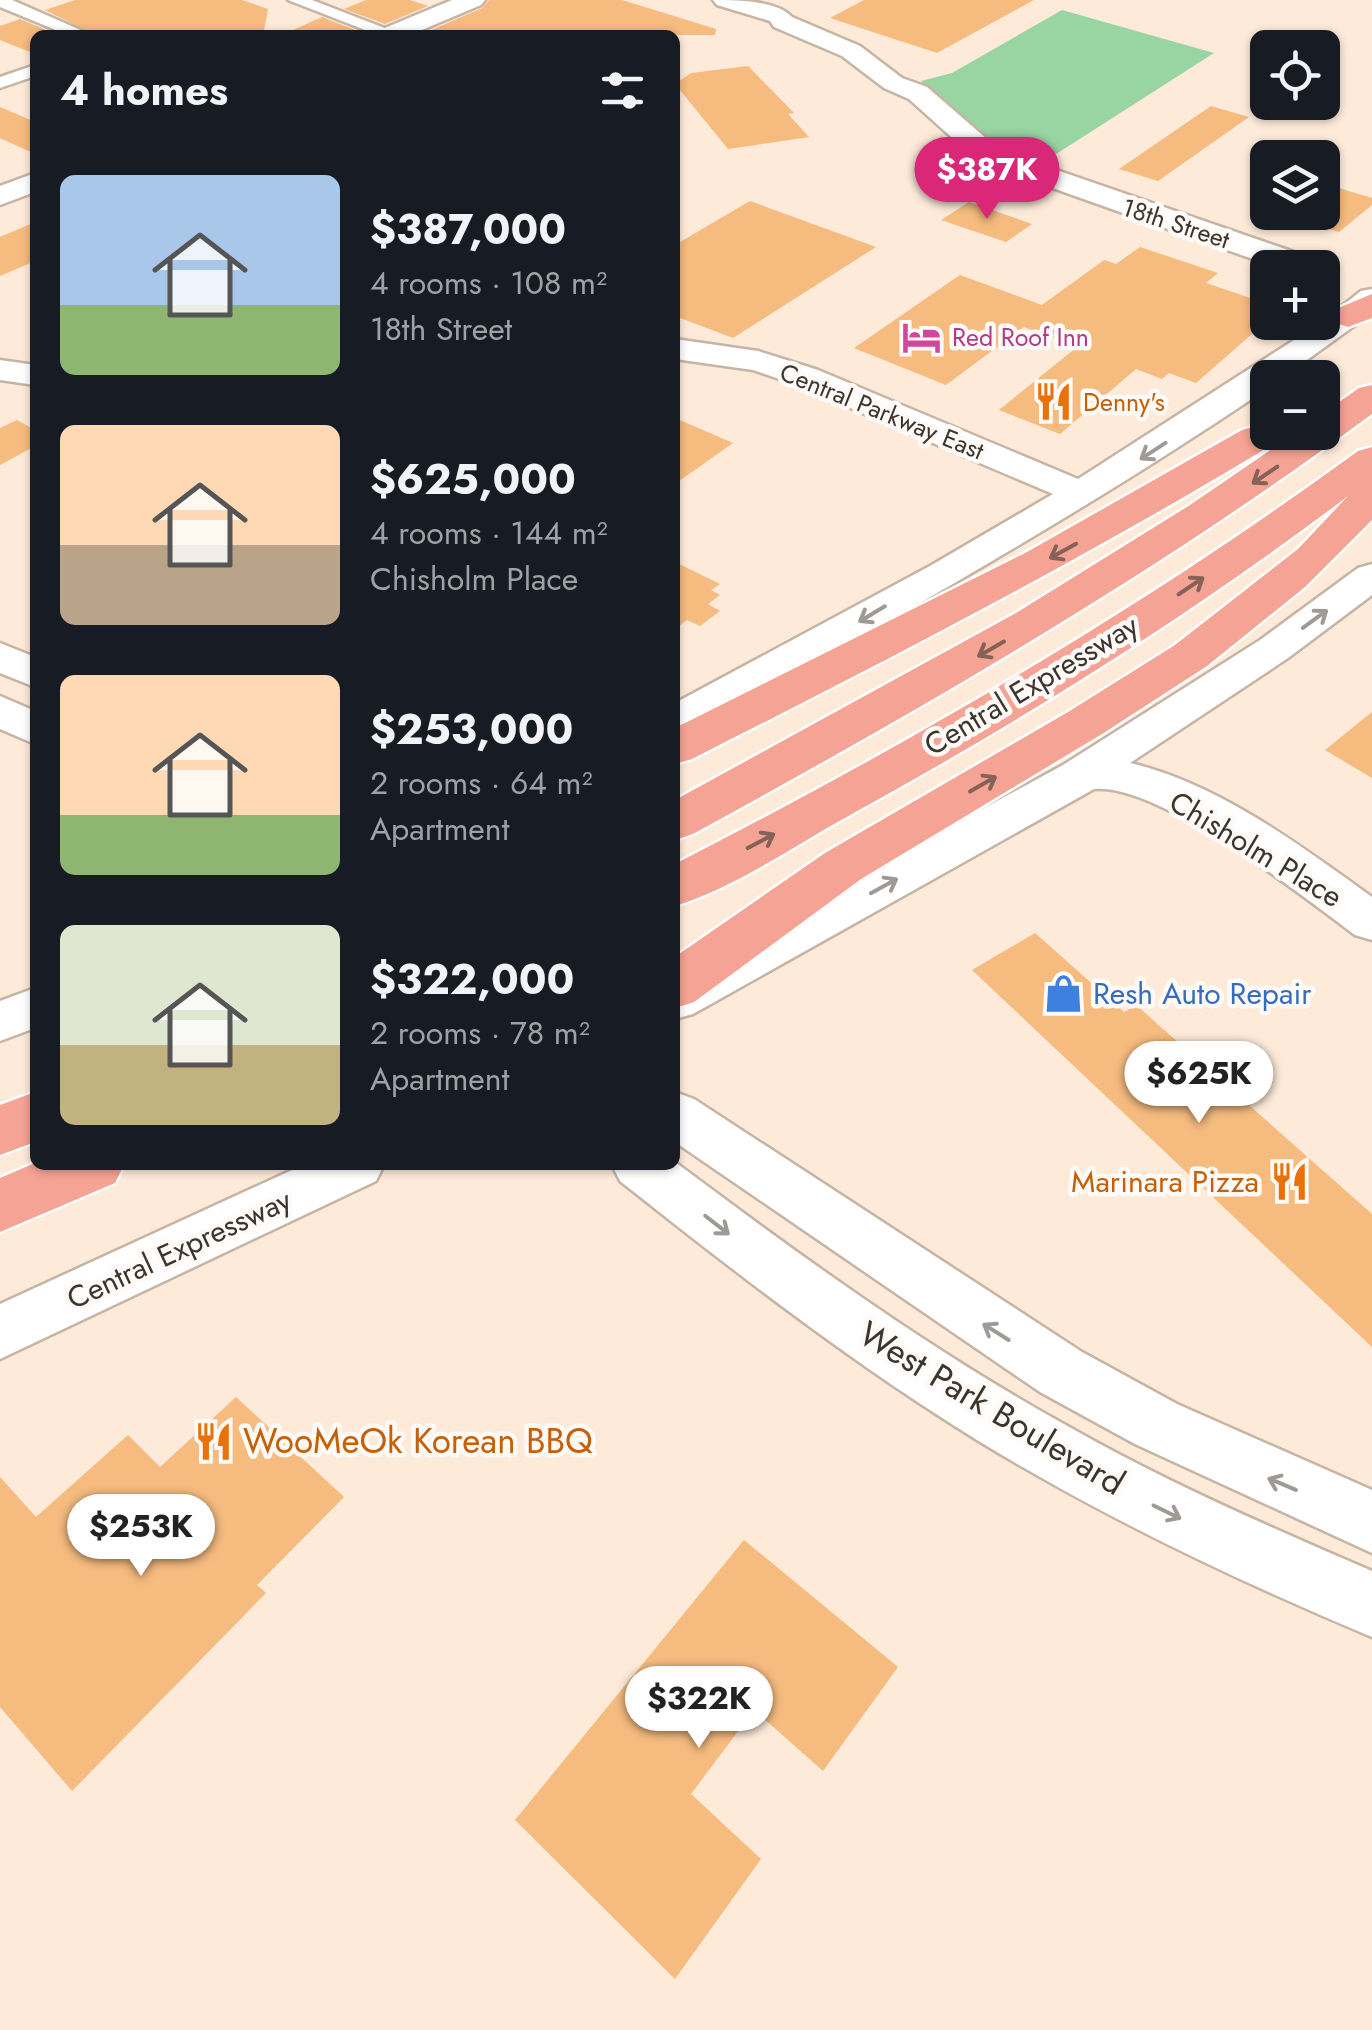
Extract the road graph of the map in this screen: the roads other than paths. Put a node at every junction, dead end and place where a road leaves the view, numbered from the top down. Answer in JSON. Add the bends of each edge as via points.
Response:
{"nodes":[{"id":1,"x":296,"y":0,"type":"edge"},
{"id":2,"x":473,"y":0,"type":"edge"},
{"id":3,"x":696,"y":0,"type":"edge"},
{"id":4,"x":725,"y":0,"type":"edge"},
{"id":5,"x":0,"y":1,"type":"edge"},
{"id":6,"x":783,"y":22,"type":"junction"},
{"id":7,"x":72,"y":30,"type":"edge"},
{"id":8,"x":377,"y":30,"type":"edge"},
{"id":9,"x":402,"y":30,"type":"edge"},
{"id":10,"x":30,"y":72,"type":"edge"},
{"id":11,"x":0,"y":83,"type":"edge"},
{"id":12,"x":30,"y":184,"type":"edge"},
{"id":13,"x":0,"y":196,"type":"edge"},
{"id":14,"x":1139,"y":219,"type":"junction"},
{"id":15,"x":1250,"y":251,"type":"edge"},
{"id":16,"x":1250,"y":265,"type":"edge"},
{"id":17,"x":1340,"y":278,"type":"edge"},
{"id":18,"x":1360,"y":301,"type":"edge"},
{"id":19,"x":680,"y":350,"type":"edge"},
{"id":20,"x":680,"y":368,"type":"edge"},
{"id":21,"x":0,"y":370,"type":"edge"},
{"id":22,"x":30,"y":374,"type":"edge"},
{"id":23,"x":766,"y":374,"type":"junction"},
{"id":24,"x":1372,"y":382,"type":"edge"},
{"id":25,"x":1340,"y":394,"type":"edge"},
{"id":26,"x":1372,"y":396,"type":"edge"},
{"id":27,"x":1250,"y":442,"type":"edge"},
{"id":28,"x":1372,"y":458,"type":"edge"},
{"id":29,"x":1372,"y":490,"type":"edge"},
{"id":30,"x":1068,"y":502,"type":"junction"},
{"id":31,"x":1372,"y":576,"type":"edge"},
{"id":32,"x":0,"y":656,"type":"edge"},
{"id":33,"x":30,"y":671,"type":"edge"},
{"id":34,"x":0,"y":710,"type":"edge"},
{"id":35,"x":1177,"y":714,"type":"junction"},
{"id":36,"x":680,"y":718,"type":"edge"},
{"id":37,"x":30,"y":727,"type":"edge"},
{"id":38,"x":680,"y":746,"type":"edge"},
{"id":39,"x":1078,"y":776,"type":"junction"},
{"id":40,"x":680,"y":819,"type":"edge"},
{"id":41,"x":680,"y":884,"type":"edge"},
{"id":42,"x":1371,"y":911,"type":"edge"},
{"id":43,"x":680,"y":982,"type":"edge"},
{"id":44,"x":680,"y":997,"type":"edge"},
{"id":45,"x":30,"y":1010,"type":"edge"},
{"id":46,"x":0,"y":1022,"type":"edge"},
{"id":47,"x":680,"y":1117,"type":"edge"},
{"id":48,"x":30,"y":1118,"type":"edge"},
{"id":49,"x":0,"y":1131,"type":"edge"},
{"id":50,"x":83,"y":1170,"type":"edge"},
{"id":51,"x":346,"y":1170,"type":"edge"},
{"id":52,"x":647,"y":1170,"type":"edge"},
{"id":53,"x":0,"y":1206,"type":"edge"},
{"id":54,"x":0,"y":1332,"type":"edge"},
{"id":55,"x":1372,"y":1522,"type":"edge"},
{"id":56,"x":1372,"y":1604,"type":"edge"}],
"edges":[{"from":1,"to":8,"type":"street"},
{"from":2,"to":9,"type":"main road"},
{"from":3,"to":6,"type":"main road","name":"18th Street"},
{"from":4,"to":6,"type":"main road","name":"18th Street"},
{"from":5,"to":7,"type":"street"},
{"from":6,"to":14,"type":"main road","name":"18th Street","via":[[850,51],[893,83],[890,97],[932,122],[975,165]]},
{"from":10,"to":11,"type":"street"},
{"from":12,"to":13,"type":"main road"},
{"from":14,"to":15,"type":"main road","name":"18th Street"},
{"from":14,"to":16,"type":"main road","name":"18th Street"},
{"from":17,"to":18,"type":"main road","via":[[1356,283]]},
{"from":18,"to":30,"type":"main road","one_way":true,"via":[[1207,416]]},
{"from":19,"to":23,"type":"main road","name":"Central Parkway East","via":[[728,355]]},
{"from":20,"to":23,"type":"main road","name":"Central Parkway East"},
{"from":21,"to":22,"type":"main road"},
{"from":23,"to":30,"type":"main road","name":"Central Parkway East"},
{"from":24,"to":25,"type":"highway"},
{"from":26,"to":40,"type":"highway","name":"Central Expressway","one_way":true,"via":[[1272,470],[1055,611]]},
{"from":27,"to":38,"type":"highway","one_way":true,"via":[[1008,582]]},
{"from":41,"to":28,"type":"highway","name":"Central Expressway","one_way":true,"via":[[1041,682]]},
{"from":43,"to":29,"type":"highway","one_way":true,"via":[[786,903],[1105,712],[1250,613],[1347,528]]},
{"from":30,"to":36,"type":"main road","one_way":true},
{"from":35,"to":31,"type":"main road","one_way":true},
{"from":32,"to":33,"type":"main road"},
{"from":34,"to":37,"type":"main road"},
{"from":35,"to":39,"type":"main road"},
{"from":35,"to":42,"type":"main road","name":"Chisholm Place","via":[[1164,736],[1174,760],[1280,824]]},
{"from":39,"to":42,"type":"main road","name":"Chisholm Place","via":[[1110,774],[1146,783]]},
{"from":44,"to":39,"type":"main road","one_way":true},
{"from":45,"to":46,"type":"main road"},
{"from":55,"to":47,"type":"main road","name":"West Park Boulevard","one_way":true,"via":[[1237,1463],[1061,1372]]},
{"from":48,"to":49,"type":"highway"},
{"from":50,"to":53,"type":"highway"},
{"from":51,"to":54,"type":"main road","name":"Central Expressway"},
{"from":52,"to":56,"type":"main road","name":"West Park Boulevard","one_way":true,"via":[[782,1274],[1050,1450],[1176,1516]]}]}
